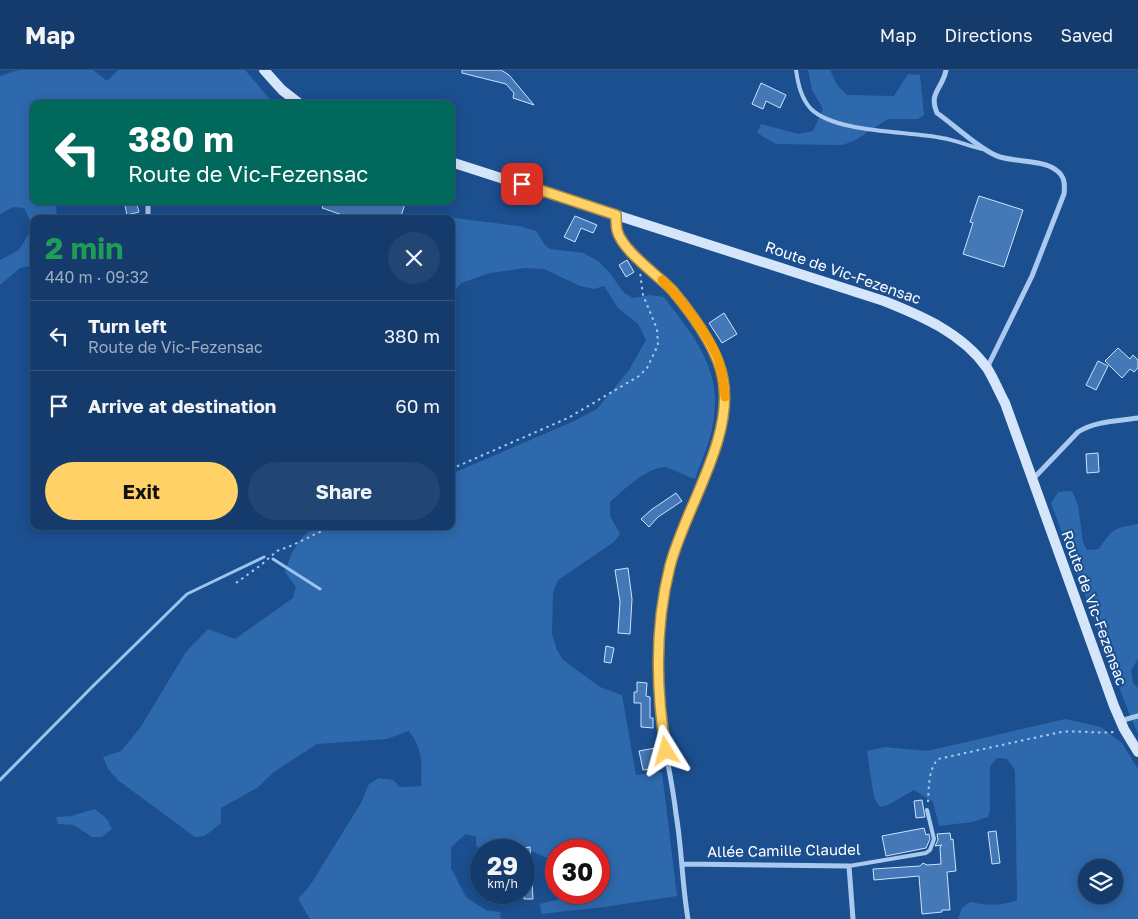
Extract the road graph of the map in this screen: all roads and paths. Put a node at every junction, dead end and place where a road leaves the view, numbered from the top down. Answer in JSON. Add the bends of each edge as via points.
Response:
{"nodes":[{"id":1,"x":264,"y":70,"type":"edge"},
{"id":2,"x":796,"y":70,"type":"edge"},
{"id":3,"x":946,"y":70,"type":"edge"},
{"id":4,"x":295,"y":100,"type":"edge"},
{"id":5,"x":986,"y":150,"type":"junction"},
{"id":6,"x":455,"y":163,"type":"edge"},
{"id":7,"x":616,"y":215,"type":"junction"},
{"id":8,"x":638,"y":267,"type":"dead end"},
{"id":9,"x":987,"y":368,"type":"junction"},
{"id":10,"x":1138,"y":418,"type":"edge"},
{"id":11,"x":455,"y":467,"type":"edge"},
{"id":12,"x":1033,"y":479,"type":"junction"},
{"id":13,"x":324,"y":530,"type":"edge"},
{"id":14,"x":236,"y":583,"type":"dead end"},
{"id":15,"x":1138,"y":716,"type":"edge"},
{"id":16,"x":1122,"y":725,"type":"junction"},
{"id":17,"x":1138,"y":752,"type":"edge"},
{"id":18,"x":927,"y":810,"type":"joint"},
{"id":19,"x":682,"y":864,"type":"junction"},
{"id":20,"x":848,"y":866,"type":"junction"},
{"id":21,"x":688,"y":919,"type":"edge"},
{"id":22,"x":853,"y":919,"type":"edge"}],
"edges":[{"from":1,"to":4,"type":"main road"},
{"from":2,"to":5,"type":"lane","via":[[804,99],[822,117],[846,125],[942,138]]},
{"from":3,"to":5,"type":"street","via":[[945,79],[934,97],[937,112]]},
{"from":5,"to":9,"type":"street","via":[[999,157],[1048,165],[1056,169],[1065,184],[1032,276]]},
{"from":6,"to":7,"type":"main road","name":"Route de Vic-Fezensac"},
{"from":7,"to":9,"type":"main road","name":"Route de Vic-Fezensac","via":[[922,316],[950,333]]},
{"from":7,"to":19,"type":"street","via":[[621,239],[672,291],[707,338],[718,358],[724,379],[721,427],[670,566],[661,628],[659,665],[663,735]]},
{"from":8,"to":11,"type":"path","via":[[643,295],[657,330],[658,345],[647,368],[568,418]]},
{"from":9,"to":12,"type":"main road","name":"Route de Vic-Fezensac","via":[[1005,403]]},
{"from":10,"to":12,"type":"street","via":[[1085,427]]},
{"from":12,"to":16,"type":"main road","name":"Route de Vic-Fezensac"},
{"from":13,"to":14,"type":"path","via":[[276,551]]},
{"from":15,"to":16,"type":"street"},
{"from":16,"to":17,"type":"main road","name":"Route de Vic-Fezensac"},
{"from":16,"to":18,"type":"path","via":[[1101,734],[1077,730],[1061,732],[938,760],[931,771]]},
{"from":18,"to":20,"type":"lane","name":"Allée Camille Claudel","via":[[934,839],[930,850]]},
{"from":19,"to":20,"type":"street","name":"Allée Camille Claudel"},
{"from":19,"to":21,"type":"street"},
{"from":20,"to":22,"type":"street"}]}
